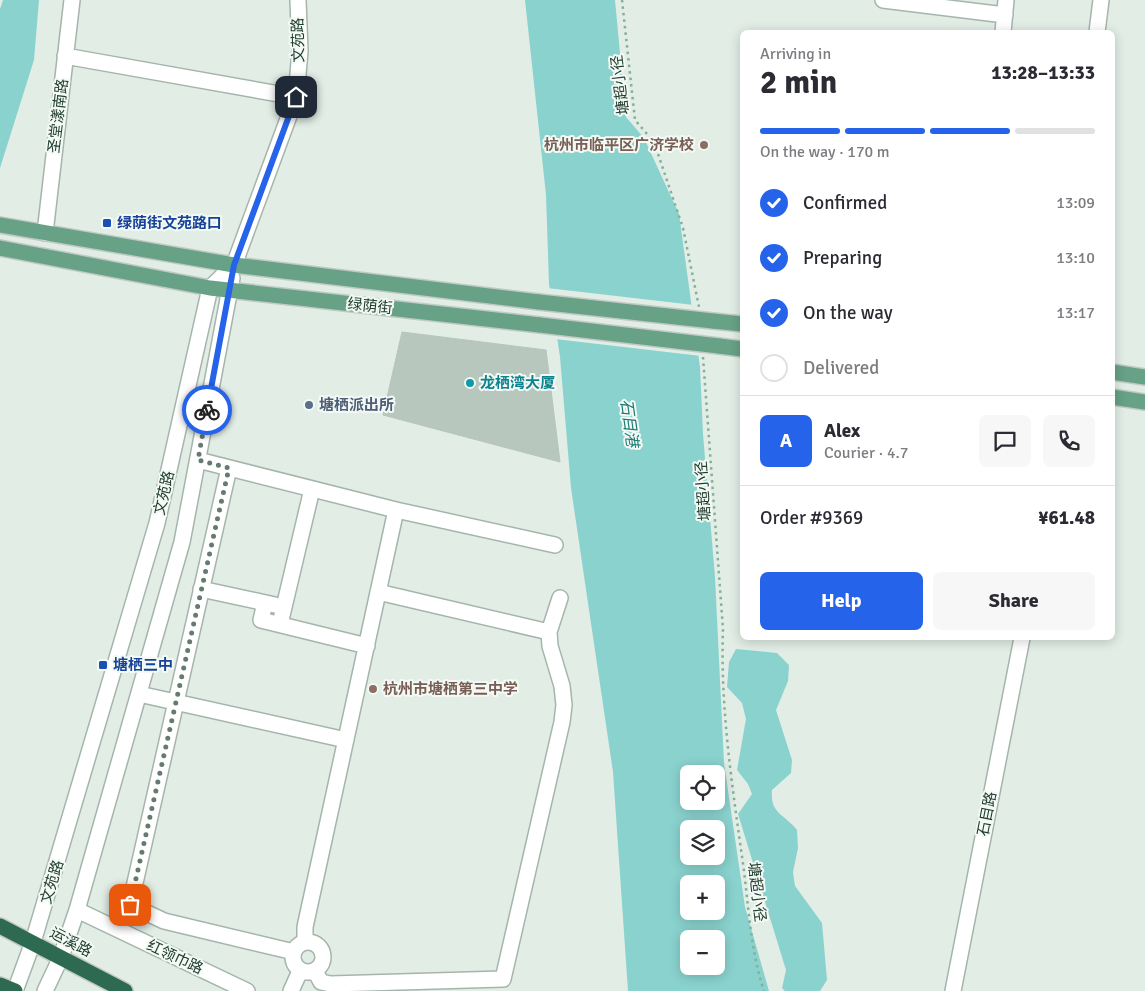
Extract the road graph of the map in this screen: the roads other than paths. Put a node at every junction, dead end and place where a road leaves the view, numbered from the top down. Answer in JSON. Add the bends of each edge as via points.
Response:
{"nodes":[{"id":1,"x":72,"y":0,"type":"edge"},
{"id":2,"x":298,"y":0,"type":"edge"},
{"id":3,"x":883,"y":0,"type":"edge"},
{"id":4,"x":1101,"y":0,"type":"edge"},
{"id":5,"x":1006,"y":7,"type":"edge"},
{"id":6,"x":1003,"y":30,"type":"edge"},
{"id":7,"x":1097,"y":30,"type":"edge"},
{"id":8,"x":65,"y":56,"type":"junction"},
{"id":9,"x":296,"y":97,"type":"junction"},
{"id":10,"x":0,"y":225,"type":"edge"},
{"id":11,"x":45,"y":233,"type":"junction"},
{"id":12,"x":0,"y":248,"type":"edge"},
{"id":13,"x":234,"y":265,"type":"junction"},
{"id":14,"x":210,"y":288,"type":"junction"},
{"id":15,"x":229,"y":290,"type":"junction"},
{"id":16,"x":740,"y":324,"type":"edge"},
{"id":17,"x":740,"y":349,"type":"edge"},
{"id":18,"x":1115,"y":372,"type":"edge"},
{"id":19,"x":1145,"y":377,"type":"edge"},
{"id":20,"x":1115,"y":397,"type":"edge"},
{"id":21,"x":1145,"y":402,"type":"edge"},
{"id":22,"x":198,"y":460,"type":"junction"},
{"id":23,"x":229,"y":468,"type":"junction"},
{"id":24,"x":312,"y":489,"type":"junction"},
{"id":25,"x":396,"y":510,"type":"junction"},
{"id":26,"x":555,"y":544,"type":"dead end"},
{"id":27,"x":201,"y":589,"type":"junction"},
{"id":28,"x":378,"y":592,"type":"junction"},
{"id":29,"x":560,"y":598,"type":"dead end"},
{"id":30,"x":265,"y":603,"type":"junction"},
{"id":31,"x":284,"y":608,"type":"junction"},
{"id":32,"x":280,"y":624,"type":"junction"},
{"id":33,"x":549,"y":632,"type":"junction"},
{"id":34,"x":1022,"y":640,"type":"edge"},
{"id":35,"x":367,"y":646,"type":"junction"},
{"id":36,"x":139,"y":694,"type":"junction"},
{"id":37,"x":176,"y":702,"type":"junction"},
{"id":38,"x":346,"y":740,"type":"junction"},
{"id":39,"x":77,"y":910,"type":"junction"},
{"id":40,"x":0,"y":926,"type":"edge"},
{"id":41,"x":33,"y":942,"type":"junction"},
{"id":42,"x":299,"y":947,"type":"junction"},
{"id":43,"x":61,"y":957,"type":"junction"},
{"id":44,"x":308,"y":971,"type":"junction"},
{"id":45,"x":0,"y":985,"type":"edge"},
{"id":46,"x":15,"y":991,"type":"edge"},
{"id":47,"x":45,"y":991,"type":"edge"},
{"id":48,"x":125,"y":991,"type":"edge"},
{"id":49,"x":247,"y":991,"type":"edge"},
{"id":50,"x":291,"y":991,"type":"edge"},
{"id":51,"x":953,"y":991,"type":"edge"}],
"edges":[{"from":1,"to":8,"type":"street","name":"圣堂漾南路"},
{"from":2,"to":9,"type":"street","name":"文苑路","via":[[300,51]]},
{"from":3,"to":5,"type":"street"},
{"from":4,"to":7,"type":"street"},
{"from":5,"to":6,"type":"street"},
{"from":8,"to":9,"type":"street"},
{"from":8,"to":11,"type":"street","name":"圣堂漾南路"},
{"from":9,"to":13,"type":"street","name":"文苑路"},
{"from":10,"to":11,"type":"main road","name":"绿荫街"},
{"from":11,"to":13,"type":"main road","name":"绿荫街"},
{"from":12,"to":14,"type":"main road","name":"绿荫街"},
{"from":13,"to":14,"type":"street","name":"文苑路"},
{"from":13,"to":15,"type":"street"},
{"from":13,"to":16,"type":"main road","name":"绿荫街","bridge":true},
{"from":14,"to":15,"type":"main road","name":"绿荫街"},
{"from":14,"to":41,"type":"street","name":"文苑路","via":[[158,523]]},
{"from":15,"to":17,"type":"main road","name":"绿荫街","bridge":true},
{"from":15,"to":22,"type":"street"},
{"from":18,"to":19,"type":"main road"},
{"from":20,"to":21,"type":"main road"},
{"from":22,"to":23,"type":"street"},
{"from":22,"to":36,"type":"street","via":[[182,542]]},
{"from":23,"to":24,"type":"street"},
{"from":23,"to":27,"type":"street"},
{"from":24,"to":25,"type":"street"},
{"from":24,"to":31,"type":"street"},
{"from":25,"to":26,"type":"street"},
{"from":25,"to":28,"type":"street"},
{"from":27,"to":30,"type":"street"},
{"from":27,"to":37,"type":"street"},
{"from":28,"to":33,"type":"street"},
{"from":28,"to":35,"type":"street"},
{"from":29,"to":33,"type":"street"},
{"from":30,"to":31,"type":"street"},
{"from":30,"to":32,"type":"street","via":[[261,620]]},
{"from":31,"to":32,"type":"street"},
{"from":32,"to":35,"type":"street"},
{"from":33,"to":44,"type":"street","via":[[562,686],[562,722],[503,979],[331,984],[321,982]]},
{"from":34,"to":51,"type":"street","name":"石目路"},
{"from":35,"to":38,"type":"street"},
{"from":36,"to":37,"type":"street"},
{"from":36,"to":39,"type":"street"},
{"from":37,"to":38,"type":"street"},
{"from":37,"to":42,"type":"street","via":[[130,905],[164,921]]},
{"from":38,"to":42,"type":"street"},
{"from":39,"to":43,"type":"street"},
{"from":39,"to":49,"type":"street","name":"红领巾路"},
{"from":40,"to":41,"type":"highway","name":"运溪路"},
{"from":41,"to":43,"type":"highway","name":"运溪路"},
{"from":41,"to":46,"type":"street","name":"文苑路"},
{"from":42,"to":44,"type":"street","via":[[294,963]]},
{"from":42,"to":44,"type":"street","via":[[318,946],[323,955],[322,964]]},
{"from":43,"to":47,"type":"street"},
{"from":43,"to":48,"type":"highway","name":"运溪路"},
{"from":44,"to":50,"type":"street"},
{"from":45,"to":46,"type":"highway"}]}
